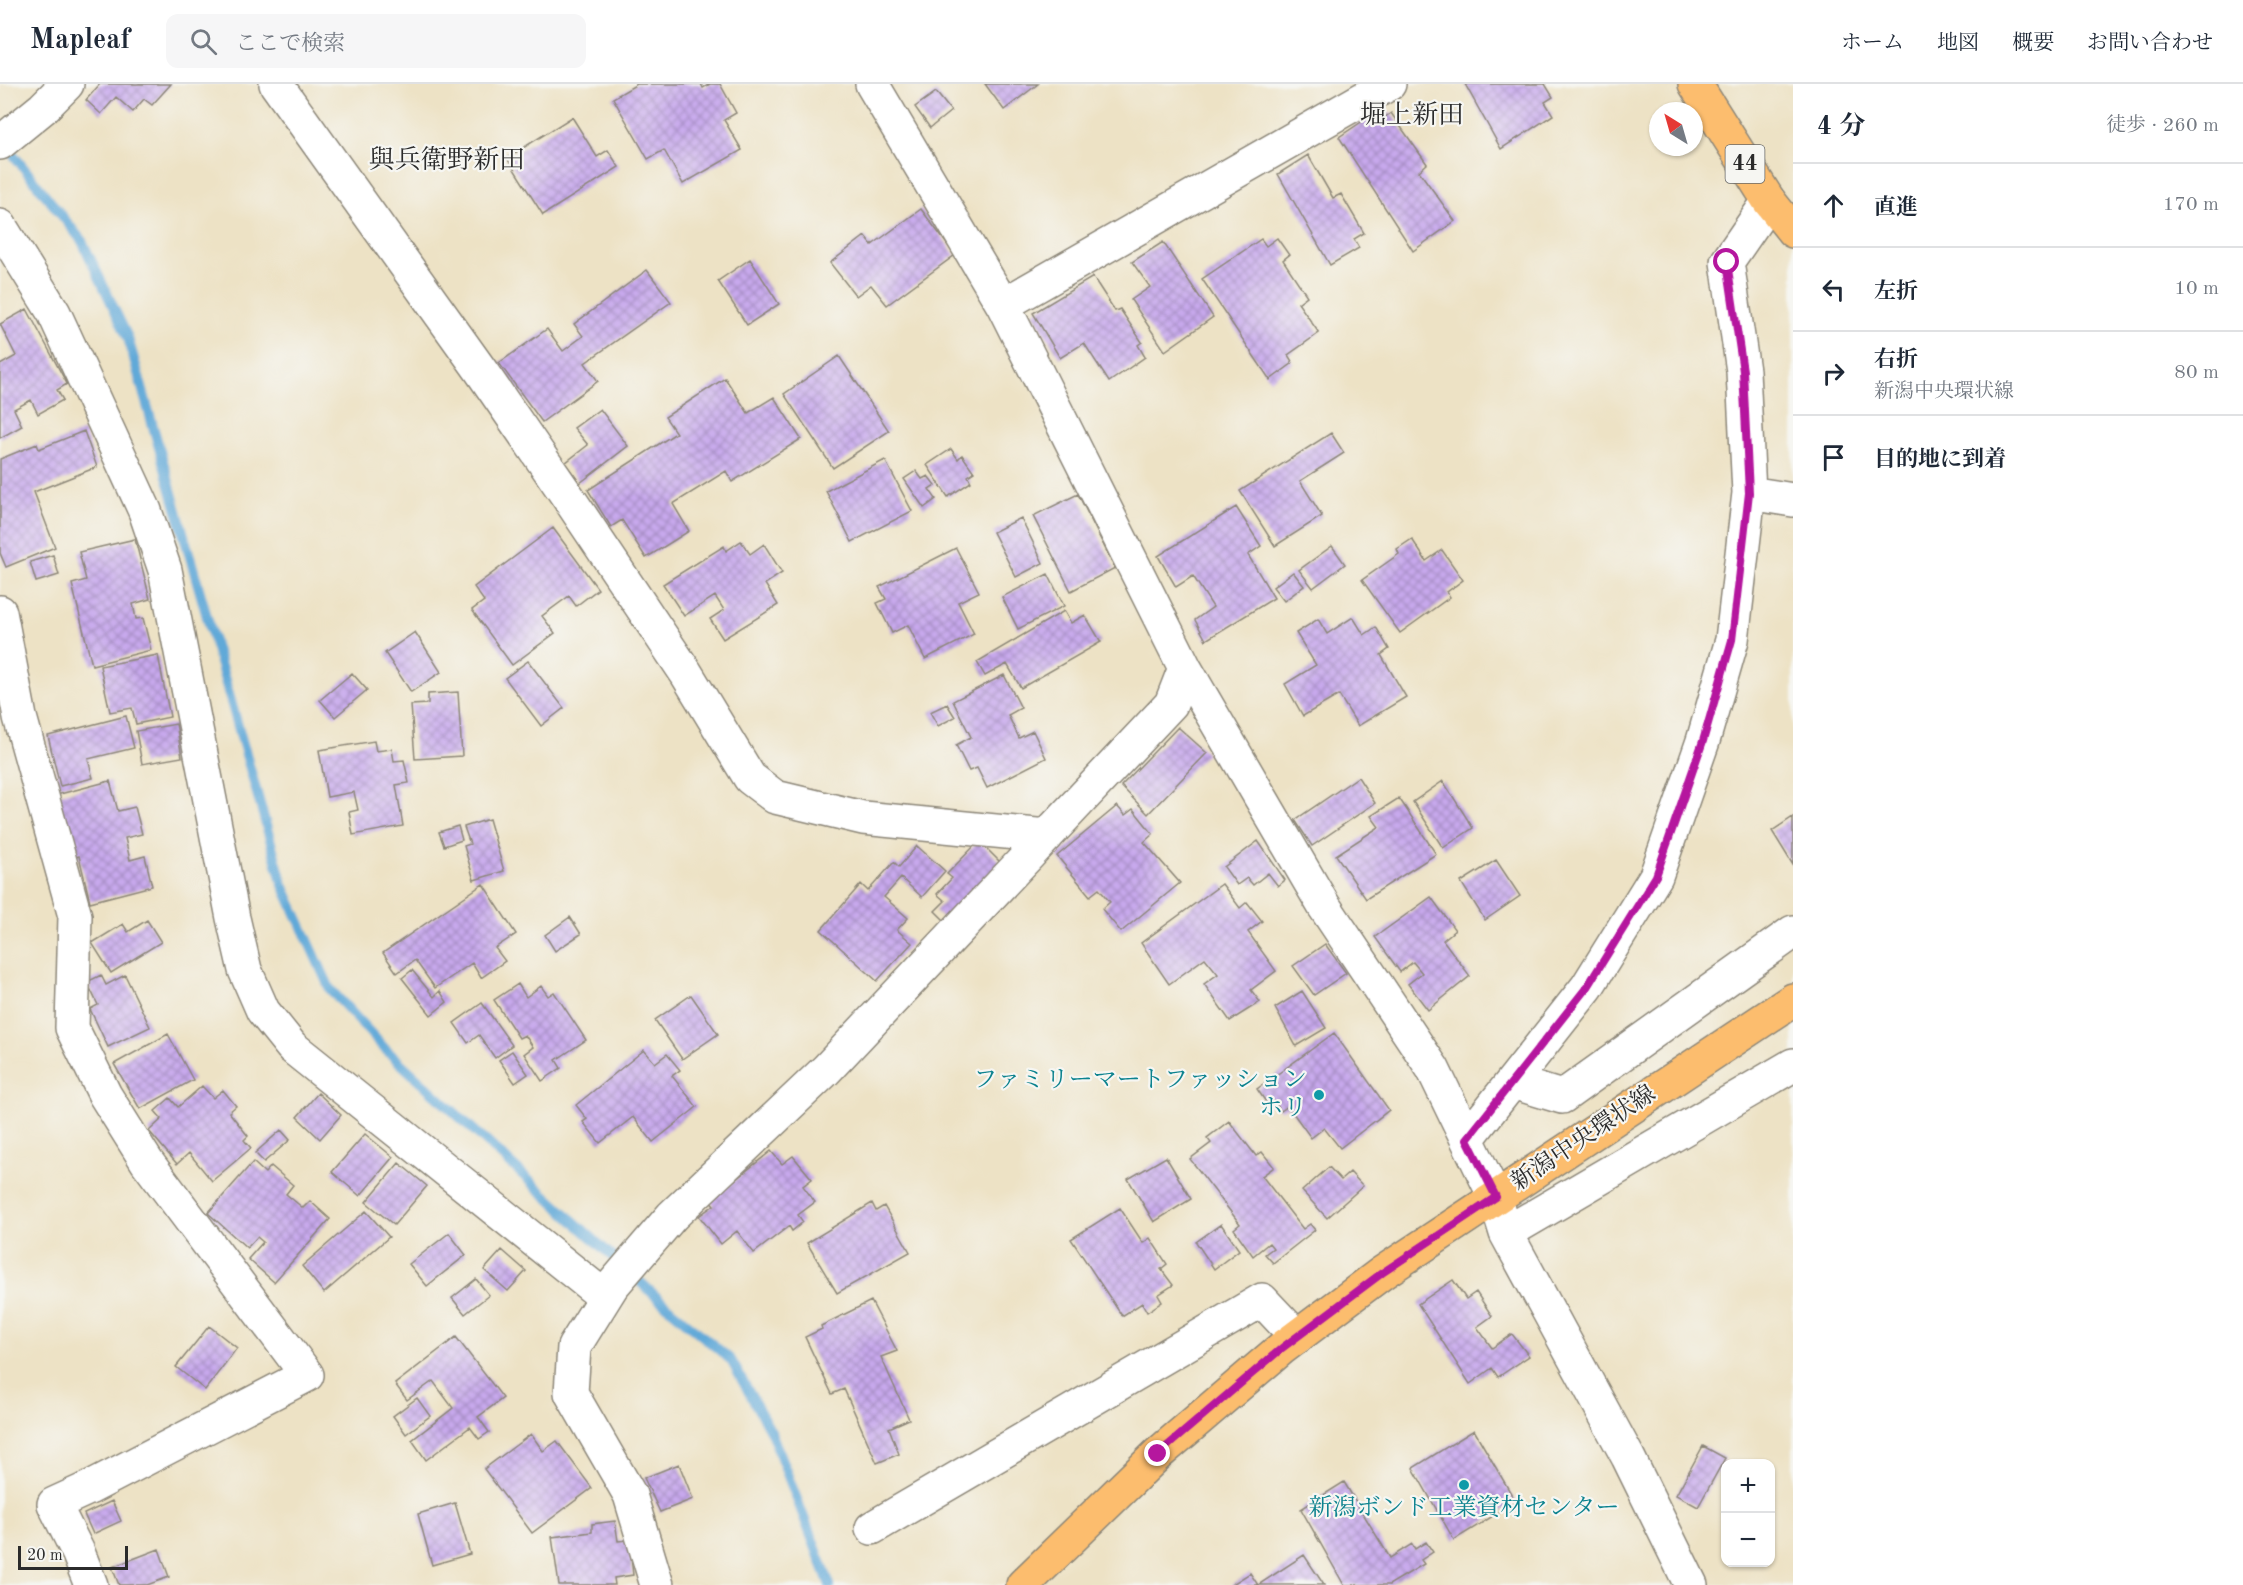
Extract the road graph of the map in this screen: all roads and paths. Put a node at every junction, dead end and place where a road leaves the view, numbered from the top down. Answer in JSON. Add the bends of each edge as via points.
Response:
{"nodes":[{"id":1,"x":67,"y":84,"type":"edge"},
{"id":2,"x":276,"y":84,"type":"edge"},
{"id":3,"x":872,"y":84,"type":"edge"},
{"id":4,"x":1389,"y":84,"type":"edge"},
{"id":5,"x":1695,"y":84,"type":"edge"},
{"id":6,"x":0,"y":143,"type":"edge"},
{"id":7,"x":1769,"y":201,"type":"junction"},
{"id":8,"x":0,"y":226,"type":"edge"},
{"id":9,"x":1793,"y":231,"type":"edge"},
{"id":10,"x":1003,"y":305,"type":"junction"},
{"id":11,"x":1749,"y":493,"type":"junction"},
{"id":12,"x":1793,"y":500,"type":"edge"},
{"id":13,"x":0,"y":612,"type":"edge"},
{"id":14,"x":1185,"y":668,"type":"junction"},
{"id":15,"x":1047,"y":836,"type":"junction"},
{"id":16,"x":1793,"y":932,"type":"edge"},
{"id":17,"x":1793,"y":1000,"type":"edge"},
{"id":18,"x":1793,"y":1065,"type":"edge"},
{"id":19,"x":1512,"y":1082,"type":"junction"},
{"id":20,"x":1467,"y":1139,"type":"junction"},
{"id":21,"x":1496,"y":1197,"type":"junction"},
{"id":22,"x":1506,"y":1233,"type":"junction"},
{"id":23,"x":608,"y":1292,"type":"junction"},
{"id":24,"x":1297,"y":1337,"type":"junction"},
{"id":25,"x":872,"y":1528,"type":"dead end"},
{"id":26,"x":91,"y":1585,"type":"edge"},
{"id":27,"x":657,"y":1585,"type":"edge"},
{"id":28,"x":1023,"y":1585,"type":"edge"},
{"id":29,"x":1690,"y":1585,"type":"edge"}],
"edges":[{"from":1,"to":6,"type":"street"},
{"from":2,"to":15,"type":"street","via":[[479,368],[686,673],[750,778],[775,798],[863,818]]},
{"from":3,"to":10,"type":"street"},
{"from":4,"to":10,"type":"street"},
{"from":5,"to":7,"type":"main road","number":"44"},
{"from":7,"to":9,"type":"main road","number":"44"},
{"from":7,"to":11,"type":"street","via":[[1727,262],[1743,371]]},
{"from":8,"to":23,"type":"street","via":[[54,313],[145,511],[165,570],[233,918],[245,970],[263,1011],[292,1047]]},
{"from":10,"to":14,"type":"street"},
{"from":11,"to":12,"type":"street"},
{"from":11,"to":19,"type":"street","via":[[1732,640],[1703,741],[1656,876],[1587,987]]},
{"from":13,"to":26,"type":"street","via":[[20,717],[75,916],[72,1028],[105,1095],[147,1162],[307,1375],[54,1504]]},
{"from":14,"to":15,"type":"street","via":[[1171,704]]},
{"from":14,"to":20,"type":"street","via":[[1324,906],[1433,1069]]},
{"from":15,"to":23,"type":"street","via":[[826,1070],[672,1216]]},
{"from":16,"to":19,"type":"street","via":[[1562,1097]]},
{"from":17,"to":21,"type":"main road","name":"新潟中央環状線"},
{"from":18,"to":22,"type":"street"},
{"from":19,"to":20,"type":"street"},
{"from":20,"to":21,"type":"street"},
{"from":21,"to":22,"type":"street"},
{"from":21,"to":24,"type":"main road","name":"新潟中央環状線","via":[[1382,1273]]},
{"from":22,"to":29,"type":"street","via":[[1628,1457]]},
{"from":23,"to":27,"type":"street","via":[[574,1347],[571,1393],[630,1495]]},
{"from":24,"to":25,"type":"street","via":[[1262,1300]]},
{"from":24,"to":28,"type":"main road","name":"新潟中央環状線","via":[[1158,1454]]}]}
